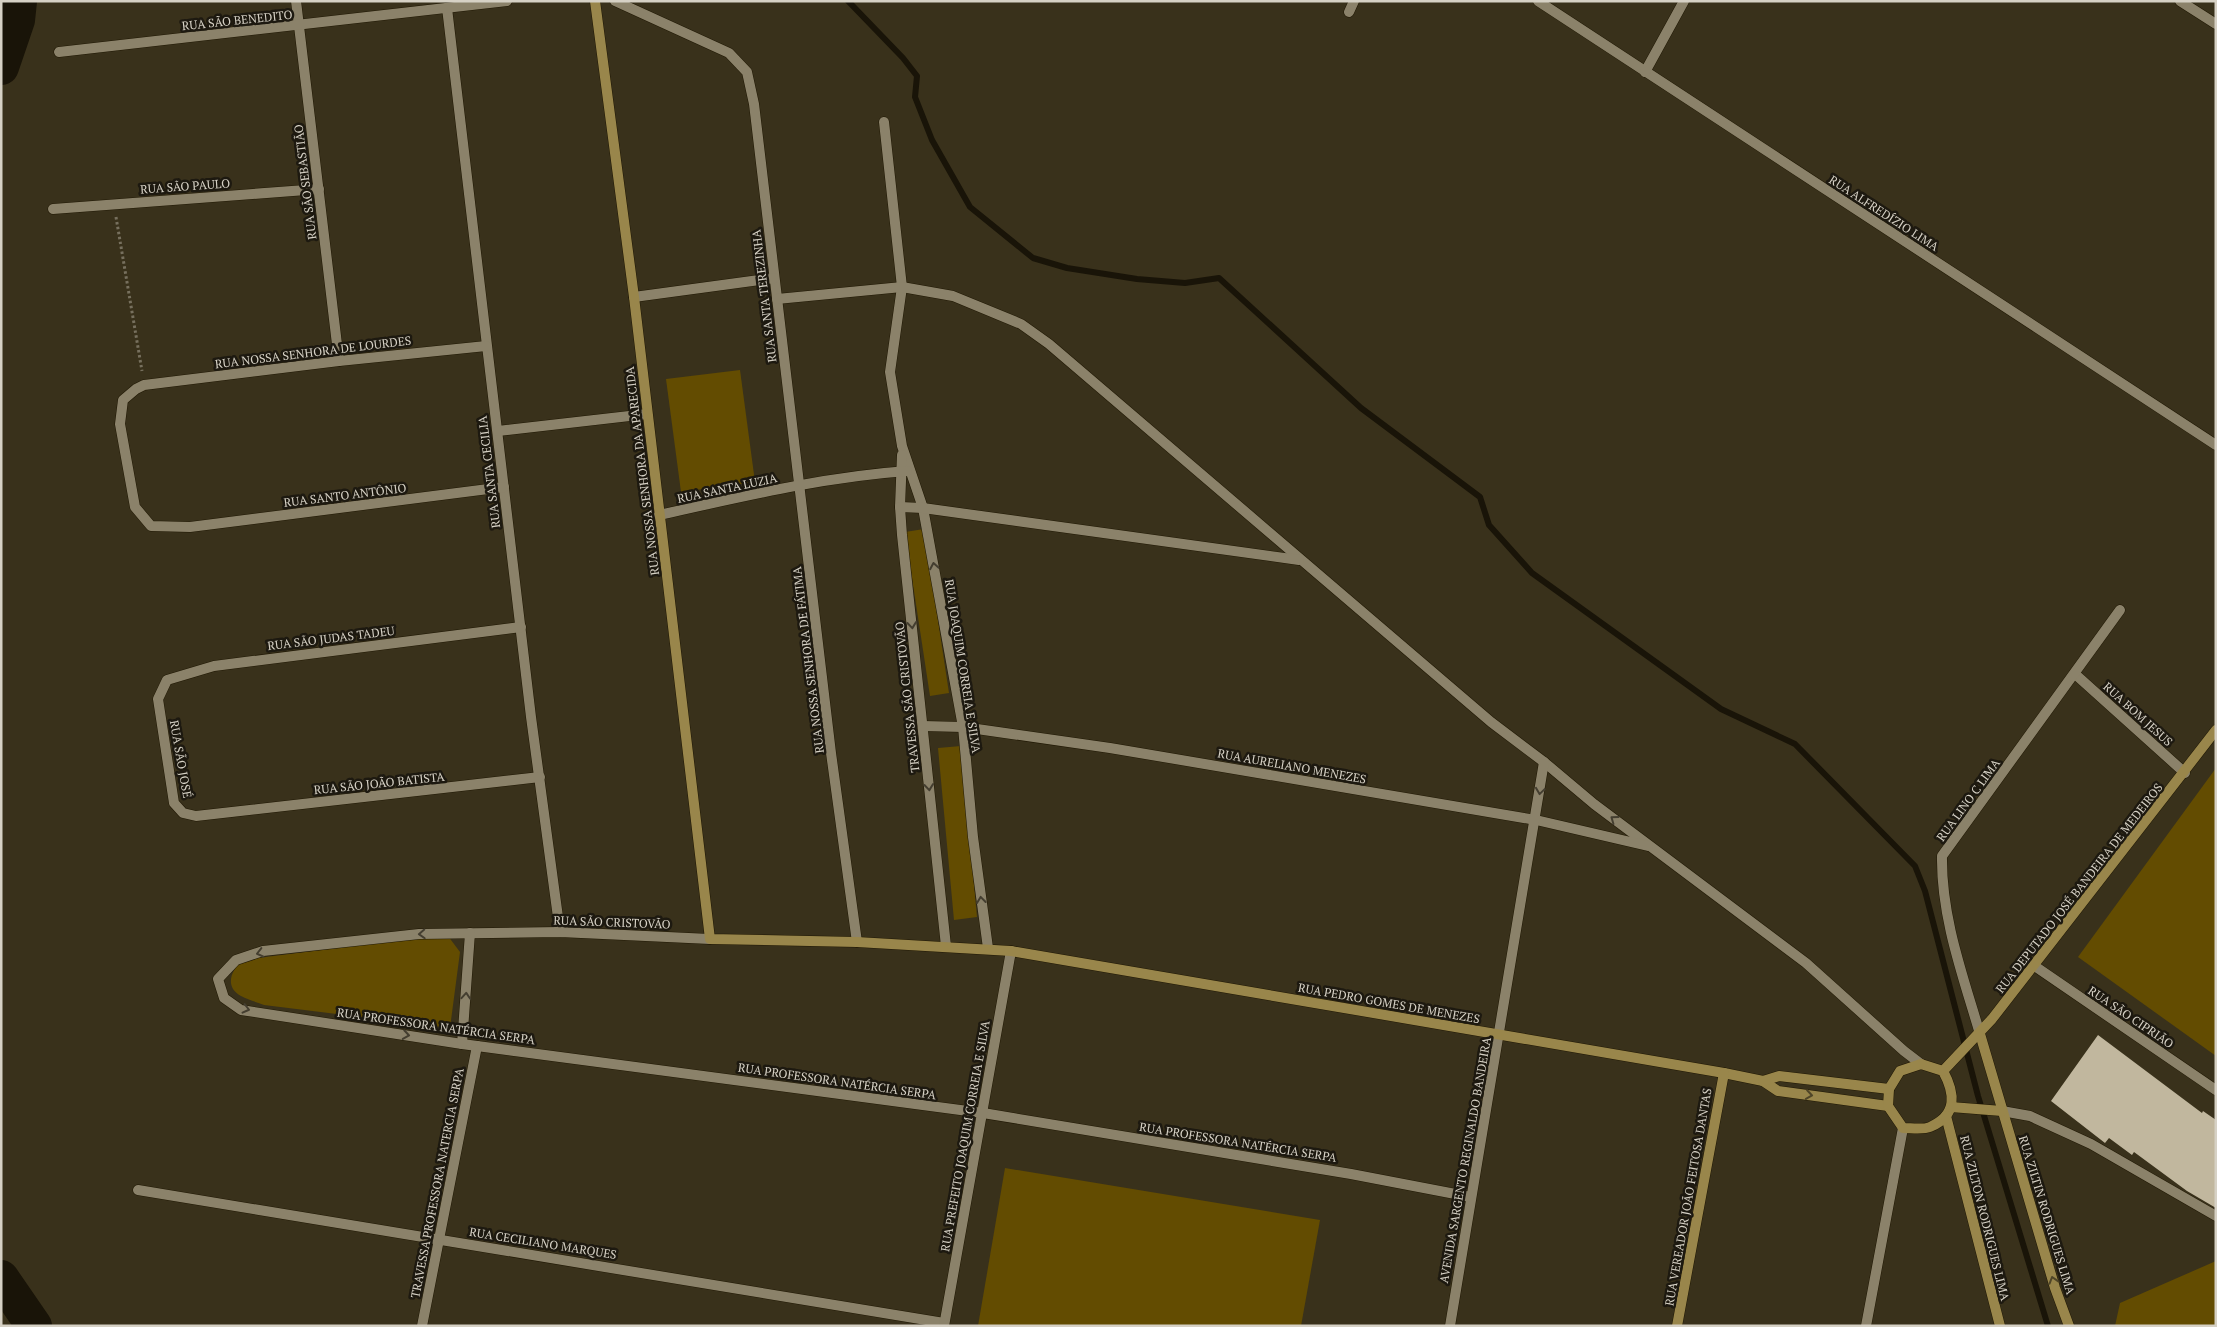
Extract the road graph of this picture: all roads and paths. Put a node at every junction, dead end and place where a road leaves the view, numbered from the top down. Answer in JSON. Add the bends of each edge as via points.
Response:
{"nodes":[{"id":1,"x":296,"y":1,"type":"edge"},
{"id":2,"x":507,"y":1,"type":"edge"},
{"id":3,"x":595,"y":1,"type":"edge"},
{"id":4,"x":615,"y":1,"type":"edge"},
{"id":5,"x":1354,"y":1,"type":"edge"},
{"id":6,"x":1538,"y":1,"type":"edge"},
{"id":7,"x":1684,"y":1,"type":"edge"},
{"id":8,"x":2180,"y":1,"type":"edge"},
{"id":9,"x":448,"y":8,"type":"junction"},
{"id":10,"x":1349,"y":12,"type":"dead end"},
{"id":11,"x":2216,"y":24,"type":"edge"},
{"id":12,"x":299,"y":26,"type":"junction"},
{"id":13,"x":59,"y":52,"type":"dead end"},
{"id":14,"x":1646,"y":72,"type":"junction"},
{"id":15,"x":884,"y":122,"type":"dead end"},
{"id":16,"x":319,"y":189,"type":"junction"},
{"id":17,"x":114,"y":204,"type":"junction"},
{"id":18,"x":52,"y":209,"type":"dead end"},
{"id":19,"x":774,"y":278,"type":"junction"},
{"id":20,"x":902,"y":287,"type":"junction"},
{"id":21,"x":634,"y":297,"type":"junction"},
{"id":22,"x":777,"y":299,"type":"junction"},
{"id":23,"x":486,"y":346,"type":"junction"},
{"id":24,"x":339,"y":361,"type":"junction"},
{"id":25,"x":144,"y":385,"type":"junction"},
{"id":26,"x":647,"y":414,"type":"junction"},
{"id":27,"x":498,"y":431,"type":"junction"},
{"id":28,"x":2216,"y":445,"type":"edge"},
{"id":29,"x":906,"y":471,"type":"junction"},
{"id":30,"x":800,"y":485,"type":"junction"},
{"id":31,"x":504,"y":487,"type":"junction"},
{"id":32,"x":900,"y":507,"type":"junction"},
{"id":33,"x":923,"y":508,"type":"junction"},
{"id":34,"x":659,"y":515,"type":"junction"},
{"id":35,"x":1300,"y":560,"type":"junction"},
{"id":36,"x":2120,"y":610,"type":"dead end"},
{"id":37,"x":521,"y":626,"type":"junction"},
{"id":38,"x":2075,"y":674,"type":"junction"},
{"id":39,"x":158,"y":699,"type":"joint"},
{"id":40,"x":923,"y":726,"type":"junction"},
{"id":41,"x":963,"y":727,"type":"junction"},
{"id":42,"x":2216,"y":730,"type":"edge"},
{"id":43,"x":1544,"y":762,"type":"junction"},
{"id":44,"x":2185,"y":772,"type":"junction"},
{"id":45,"x":540,"y":777,"type":"junction"},
{"id":46,"x":221,"y":813,"type":"joint"},
{"id":47,"x":1536,"y":820,"type":"junction"},
{"id":48,"x":1654,"y":847,"type":"junction"},
{"id":49,"x":560,"y":932,"type":"junction"},
{"id":50,"x":470,"y":933,"type":"junction"},
{"id":51,"x":710,"y":939,"type":"junction"},
{"id":52,"x":857,"y":942,"type":"junction"},
{"id":53,"x":946,"y":946,"type":"junction"},
{"id":54,"x":988,"y":948,"type":"junction"},
{"id":55,"x":1011,"y":951,"type":"junction"},
{"id":56,"x":2033,"y":965,"type":"junction"},
{"id":57,"x":220,"y":976,"type":"joint"},
{"id":58,"x":1980,"y":1034,"type":"junction"},
{"id":59,"x":1499,"y":1035,"type":"junction"},
{"id":60,"x":462,"y":1044,"type":"junction"},
{"id":61,"x":477,"y":1046,"type":"junction"},
{"id":62,"x":1921,"y":1064,"type":"junction"},
{"id":63,"x":1943,"y":1071,"type":"junction"},
{"id":64,"x":1724,"y":1073,"type":"junction"},
{"id":65,"x":1763,"y":1081,"type":"junction"},
{"id":66,"x":1889,"y":1089,"type":"junction"},
{"id":67,"x":2216,"y":1090,"type":"edge"},
{"id":68,"x":1888,"y":1106,"type":"junction"},
{"id":69,"x":2002,"y":1111,"type":"junction"},
{"id":70,"x":1949,"y":1112,"type":"junction"},
{"id":71,"x":983,"y":1113,"type":"junction"},
{"id":72,"x":1902,"y":1128,"type":"junction"},
{"id":73,"x":138,"y":1190,"type":"dead end"},
{"id":74,"x":1471,"y":1197,"type":"junction"},
{"id":75,"x":2216,"y":1216,"type":"edge"},
{"id":76,"x":438,"y":1239,"type":"junction"},
{"id":77,"x":944,"y":1324,"type":"edge"},
{"id":78,"x":422,"y":1326,"type":"edge"},
{"id":79,"x":1450,"y":1326,"type":"edge"},
{"id":80,"x":1678,"y":1326,"type":"edge"},
{"id":81,"x":1866,"y":1326,"type":"edge"},
{"id":82,"x":2000,"y":1326,"type":"edge"},
{"id":83,"x":2069,"y":1326,"type":"edge"}],
"edges":[{"from":1,"to":12,"type":"street","name":"RUA SÃO SEBASTIÃO"},
{"from":2,"to":9,"type":"street","name":"RUA SÃO BENEDITO"},
{"from":3,"to":21,"type":"street","name":"RUA NOSSA SENHORA DA APARECIDA"},
{"from":4,"to":19,"type":"street","name":"RUA SANTA TEREZINHA","via":[[729,54],[747,72],[754,104]]},
{"from":5,"to":10,"type":"street"},
{"from":6,"to":14,"type":"street","name":"RUA ALFREDÍZIO LIMA"},
{"from":7,"to":14,"type":"street"},
{"from":8,"to":11,"type":"street"},
{"from":9,"to":12,"type":"street","name":"RUA SÃO BENEDITO"},
{"from":9,"to":23,"type":"street","name":"RUA SANTA CECILIA"},
{"from":12,"to":13,"type":"street","name":"RUA SÃO BENEDITO"},
{"from":12,"to":16,"type":"street","name":"RUA SÃO SEBASTIÃO"},
{"from":14,"to":28,"type":"street","name":"RUA ALFREDÍZIO LIMA"},
{"from":15,"to":20,"type":"street","name":"TRAVESSA SÃO CRISTOVÃO"},
{"from":16,"to":17,"type":"street","name":"RUA SÃO PAULO"},
{"from":16,"to":24,"type":"street","name":"RUA SÃO SEBASTIÃO"},
{"from":17,"to":18,"type":"street","name":"RUA SÃO PAULO"},
{"from":17,"to":25,"type":"path"},
{"from":19,"to":21,"type":"street"},
{"from":19,"to":22,"type":"street","name":"RUA SANTA TEREZINHA"},
{"from":20,"to":22,"type":"street"},
{"from":20,"to":29,"type":"street","name":"TRAVESSA SÃO CRISTOVÃO","via":[[890,372]]},
{"from":20,"to":35,"type":"street","via":[[953,296],[1020,324],[1049,344]]},
{"from":21,"to":26,"type":"street","name":"RUA NOSSA SENHORA DA APARECIDA"},
{"from":22,"to":30,"type":"street","name":"RUA SANTA TEREZINHA"},
{"from":23,"to":24,"type":"street","name":"RUA NOSSA SENHORA DE LOURDES"},
{"from":23,"to":27,"type":"street","name":"RUA SANTA CECILIA"},
{"from":24,"to":25,"type":"street","name":"RUA NOSSA SENHORA DE LOURDES"},
{"from":25,"to":31,"type":"street","name":"RUA SANTO ANTÔNIO","via":[[124,400],[120,424],[135,507],[151,526],[190,527]]},
{"from":26,"to":27,"type":"street"},
{"from":26,"to":34,"type":"street","name":"RUA NOSSA SENHORA DA APARECIDA"},
{"from":27,"to":31,"type":"street","name":"RUA SANTA CECILIA"},
{"from":29,"to":30,"type":"street","via":[[876,472]]},
{"from":29,"to":32,"type":"street","name":"TRAVESSA SÃO CRISTOVÃO"},
{"from":29,"to":33,"type":"street","name":"TRAVESSA SÃO CRISTOVÃO"},
{"from":30,"to":34,"type":"street","name":"RUA SANTA LUZIA"},
{"from":30,"to":52,"type":"street","name":"RUA NOSSA SENHORA DE FÁTIMA"},
{"from":31,"to":37,"type":"street","name":"RUA SANTA CECILIA"},
{"from":32,"to":33,"type":"street"},
{"from":32,"to":40,"type":"street","name":"TRAVESSA SÃO CRISTOVÃO","one_way":true},
{"from":33,"to":35,"type":"street"},
{"from":41,"to":33,"type":"street","name":"RUA JOAQUIM CORREIA E SILVA","one_way":true},
{"from":34,"to":51,"type":"street","name":"RUA NOSSA SENHORA DA APARECIDA"},
{"from":35,"to":43,"type":"street","via":[[1491,722]]},
{"from":36,"to":38,"type":"street","name":"RUA LINO C LIMA"},
{"from":37,"to":39,"type":"street","name":"RUA SÃO JUDAS TADEU","via":[[214,666],[167,680]]},
{"from":37,"to":45,"type":"street","name":"RUA SANTA CECILIA"},
{"from":38,"to":44,"type":"street","name":"RUA BOM JESUS"},
{"from":38,"to":58,"type":"street","name":"RUA LINO C LIMA","via":[[1942,856],[1942,880],[1955,950]]},
{"from":39,"to":46,"type":"street","name":"RUA SÃO JOSÉ","via":[[174,803],[183,813],[196,816]]},
{"from":40,"to":41,"type":"street","name":"RUA AURELIANO MENEZES"},
{"from":40,"to":53,"type":"street","name":"TRAVESSA SÃO CRISTOVÃO","one_way":true},
{"from":41,"to":47,"type":"street","name":"RUA AURELIANO MENEZES","via":[[1110,748]]},
{"from":54,"to":41,"type":"street","name":"RUA JOAQUIM CORREIA E SILVA","one_way":true},
{"from":42,"to":44,"type":"street","name":"RUA DEPUTADO JOSÉ BANDEIRA DE MEDEIROS"},
{"from":43,"to":47,"type":"street","name":"AVENIDA SARGENTO REGINALDO BANDEIRA","one_way":true},
{"from":48,"to":43,"type":"street","one_way":true,"via":[[1594,804]]},
{"from":44,"to":56,"type":"street","name":"RUA DEPUTADO JOSÉ BANDEIRA DE MEDEIROS"},
{"from":45,"to":46,"type":"street","name":"RUA SÃO JOÃO BATISTA"},
{"from":45,"to":49,"type":"street","name":"RUA SANTA CECILIA"},
{"from":47,"to":48,"type":"street","name":"RUA AURELIANO MENEZES"},
{"from":47,"to":59,"type":"street","name":"AVENIDA SARGENTO REGINALDO BANDEIRA"},
{"from":48,"to":62,"type":"street","via":[[1806,963]]},
{"from":49,"to":50,"type":"street","name":"RUA SÃO CRISTOVÃO"},
{"from":49,"to":51,"type":"street","name":"RUA SÃO CRISTOVÃO"},
{"from":50,"to":57,"type":"street","name":"RUA SÃO CRISTOVÃO","one_way":true,"via":[[419,934],[263,951],[236,960]]},
{"from":60,"to":50,"type":"street","one_way":true},
{"from":51,"to":52,"type":"street","name":"RUA SÃO CRISTOVÃO"},
{"from":52,"to":53,"type":"street","name":"RUA SÃO CRISTOVÃO"},
{"from":53,"to":54,"type":"street","name":"RUA SÃO CRISTOVÃO"},
{"from":54,"to":55,"type":"street","name":"RUA SÃO CRISTOVÃO"},
{"from":55,"to":59,"type":"street","name":"RUA PEDRO GOMES DE MENEZES"},
{"from":55,"to":71,"type":"street","name":"RUA PREFEITO JOAQUIM CORREIA E SILVA"},
{"from":56,"to":58,"type":"street","name":"RUA DEPUTADO JOSÉ BANDEIRA DE MEDEIROS"},
{"from":56,"to":67,"type":"street","name":"RUA SÃO CIPRIÃO"},
{"from":57,"to":60,"type":"street","name":"RUA PROFESSORA NATÉRCIA SERPA","one_way":true,"via":[[218,979],[224,998],[241,1010]]},
{"from":58,"to":63,"type":"street","name":"RUA DEPUTADO JOSÉ BANDEIRA DE MEDEIROS"},
{"from":58,"to":69,"type":"street"},
{"from":59,"to":64,"type":"street","name":"RUA PEDRO GOMES DE MENEZES"},
{"from":59,"to":74,"type":"street","name":"AVENIDA SARGENTO REGINALDO BANDEIRA"},
{"from":60,"to":61,"type":"street","name":"RUA PROFESSORA NATÉRCIA SERPA"},
{"from":61,"to":71,"type":"street","name":"RUA PROFESSORA NATÉRCIA SERPA"},
{"from":61,"to":76,"type":"street","name":"TRAVESSA PROFESSORA NATERCIA SERPA"},
{"from":62,"to":63,"type":"street"},
{"from":62,"to":66,"type":"street","via":[[1900,1071]]},
{"from":63,"to":70,"type":"street","via":[[1952,1087]]},
{"from":64,"to":65,"type":"street","name":"RUA PEDRO GOMES DE MENEZES"},
{"from":64,"to":80,"type":"street","name":"RUA VEREADOR JOÃO FEITOSA DANTAS"},
{"from":65,"to":66,"type":"street","name":"RUA PEDRO GOMES DE MENEZES","via":[[1779,1076]]},
{"from":65,"to":68,"type":"street","name":"RUA PEDRO GOMES DE MENEZES","one_way":true,"via":[[1778,1091]]},
{"from":66,"to":68,"type":"street"},
{"from":68,"to":72,"type":"street"},
{"from":69,"to":70,"type":"street"},
{"from":69,"to":75,"type":"street","via":[[2030,1116],[2091,1144]]},
{"from":83,"to":69,"type":"street","name":"RUA ZILTIN RODRIGUES LIMA","one_way":true},
{"from":70,"to":72,"type":"street","via":[[1929,1127]]},
{"from":70,"to":82,"type":"street","name":"RUA ZILTON RODRIGUES LIMA"},
{"from":71,"to":74,"type":"street","name":"RUA PROFESSORA NATÉRCIA SERPA"},
{"from":71,"to":77,"type":"street","name":"RUA PREFEITO JOAQUIM CORREIA E SILVA"},
{"from":72,"to":81,"type":"street"},
{"from":73,"to":76,"type":"street","name":"RUA CECILIANO MARQUES"},
{"from":74,"to":79,"type":"street","name":"AVENIDA SARGENTO REGINALDO BANDEIRA"},
{"from":76,"to":77,"type":"street","name":"RUA CECILIANO MARQUES"},
{"from":76,"to":78,"type":"street","name":"TRAVESSA PROFESSORA NATERCIA SERPA"}]}
